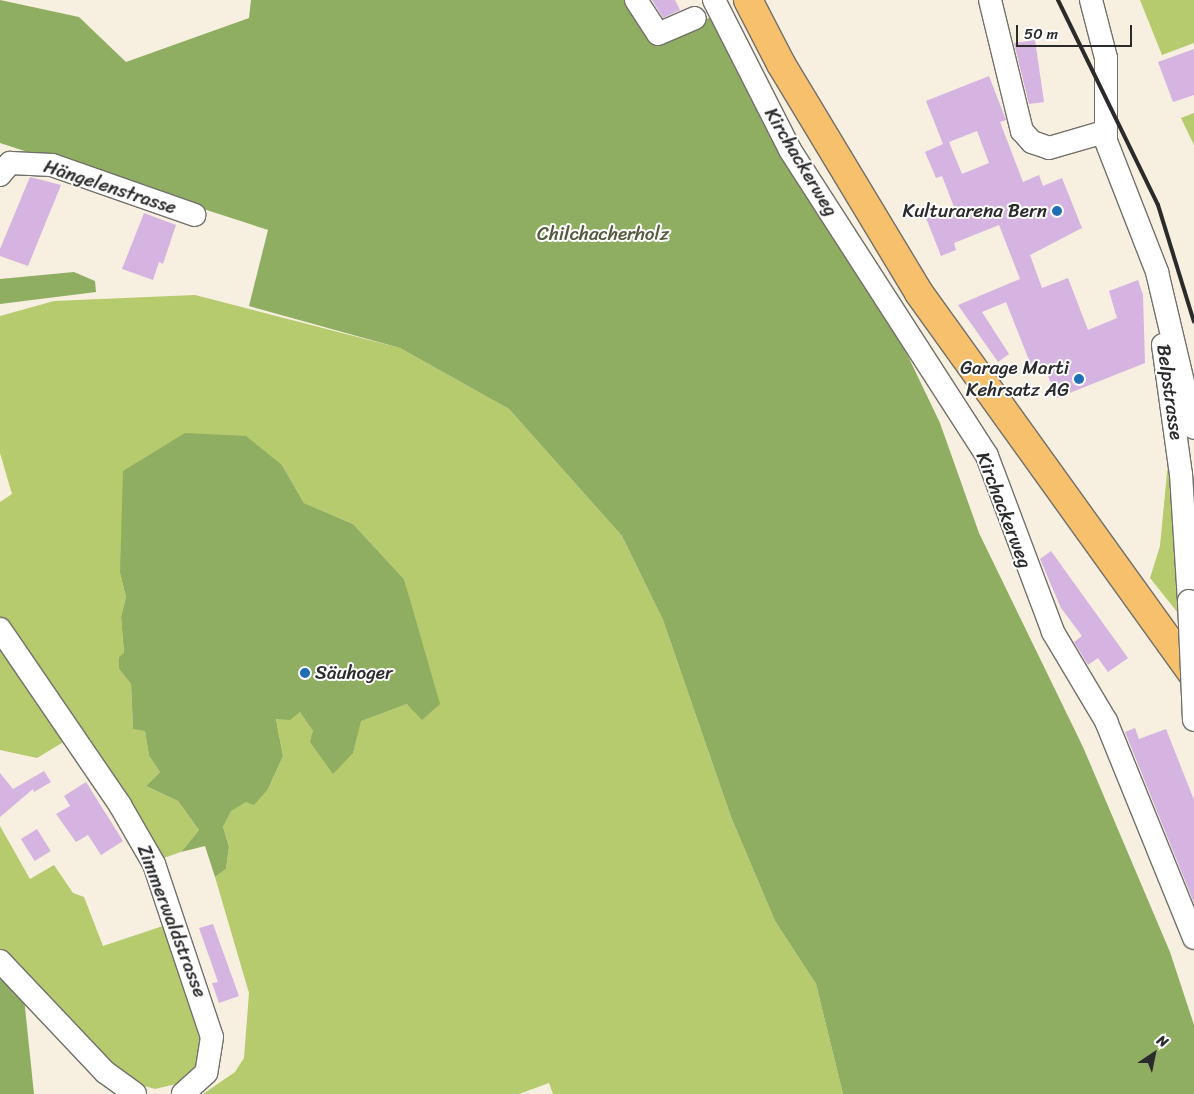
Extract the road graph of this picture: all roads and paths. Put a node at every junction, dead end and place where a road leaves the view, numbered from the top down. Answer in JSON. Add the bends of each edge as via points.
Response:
{"nodes":[{"id":1,"x":636,"y":0,"type":"edge"},
{"id":2,"x":714,"y":0,"type":"edge"},
{"id":3,"x":748,"y":0,"type":"edge"},
{"id":4,"x":990,"y":0,"type":"edge"},
{"id":5,"x":1091,"y":0,"type":"edge"},
{"id":6,"x":695,"y":18,"type":"dead end"},
{"id":7,"x":1104,"y":132,"type":"junction"},
{"id":8,"x":0,"y":175,"type":"edge"},
{"id":9,"x":195,"y":216,"type":"dead end"},
{"id":10,"x":1158,"y":272,"type":"junction"},
{"id":11,"x":1194,"y":428,"type":"edge"},
{"id":12,"x":0,"y":629,"type":"edge"},
{"id":13,"x":1194,"y":675,"type":"edge"},
{"id":14,"x":1194,"y":720,"type":"edge"},
{"id":15,"x":1194,"y":938,"type":"edge"},
{"id":16,"x":0,"y":961,"type":"edge"},
{"id":17,"x":135,"y":1094,"type":"edge"},
{"id":18,"x":183,"y":1094,"type":"edge"}],
"edges":[{"from":1,"to":6,"type":"street","via":[[658,34]]},
{"from":2,"to":15,"type":"street","name":"Kirchackerweg","via":[[790,150],[987,456],[1049,622],[1106,720]]},
{"from":3,"to":13,"type":"main road","via":[[781,64],[920,292]]},
{"from":4,"to":7,"type":"street","via":[[1022,131],[1032,142],[1048,148]]},
{"from":5,"to":7,"type":"street","name":"Belpstrasse","via":[[1107,67]]},
{"from":7,"to":10,"type":"street","name":"Belpstrasse"},
{"from":8,"to":9,"type":"street","name":"Hängelenstrasse","via":[[10,163],[52,165]]},
{"from":10,"to":11,"type":"street","name":"Belpstrasse"},
{"from":10,"to":14,"type":"street","name":"Belpstrasse","bridge":true,"via":[[1163,351],[1181,474]]},
{"from":12,"to":18,"type":"street","name":"Zimmerwaldstrasse","via":[[120,805],[154,864],[212,1037],[206,1073]]},
{"from":16,"to":17,"type":"street","via":[[104,1072]]}]}
